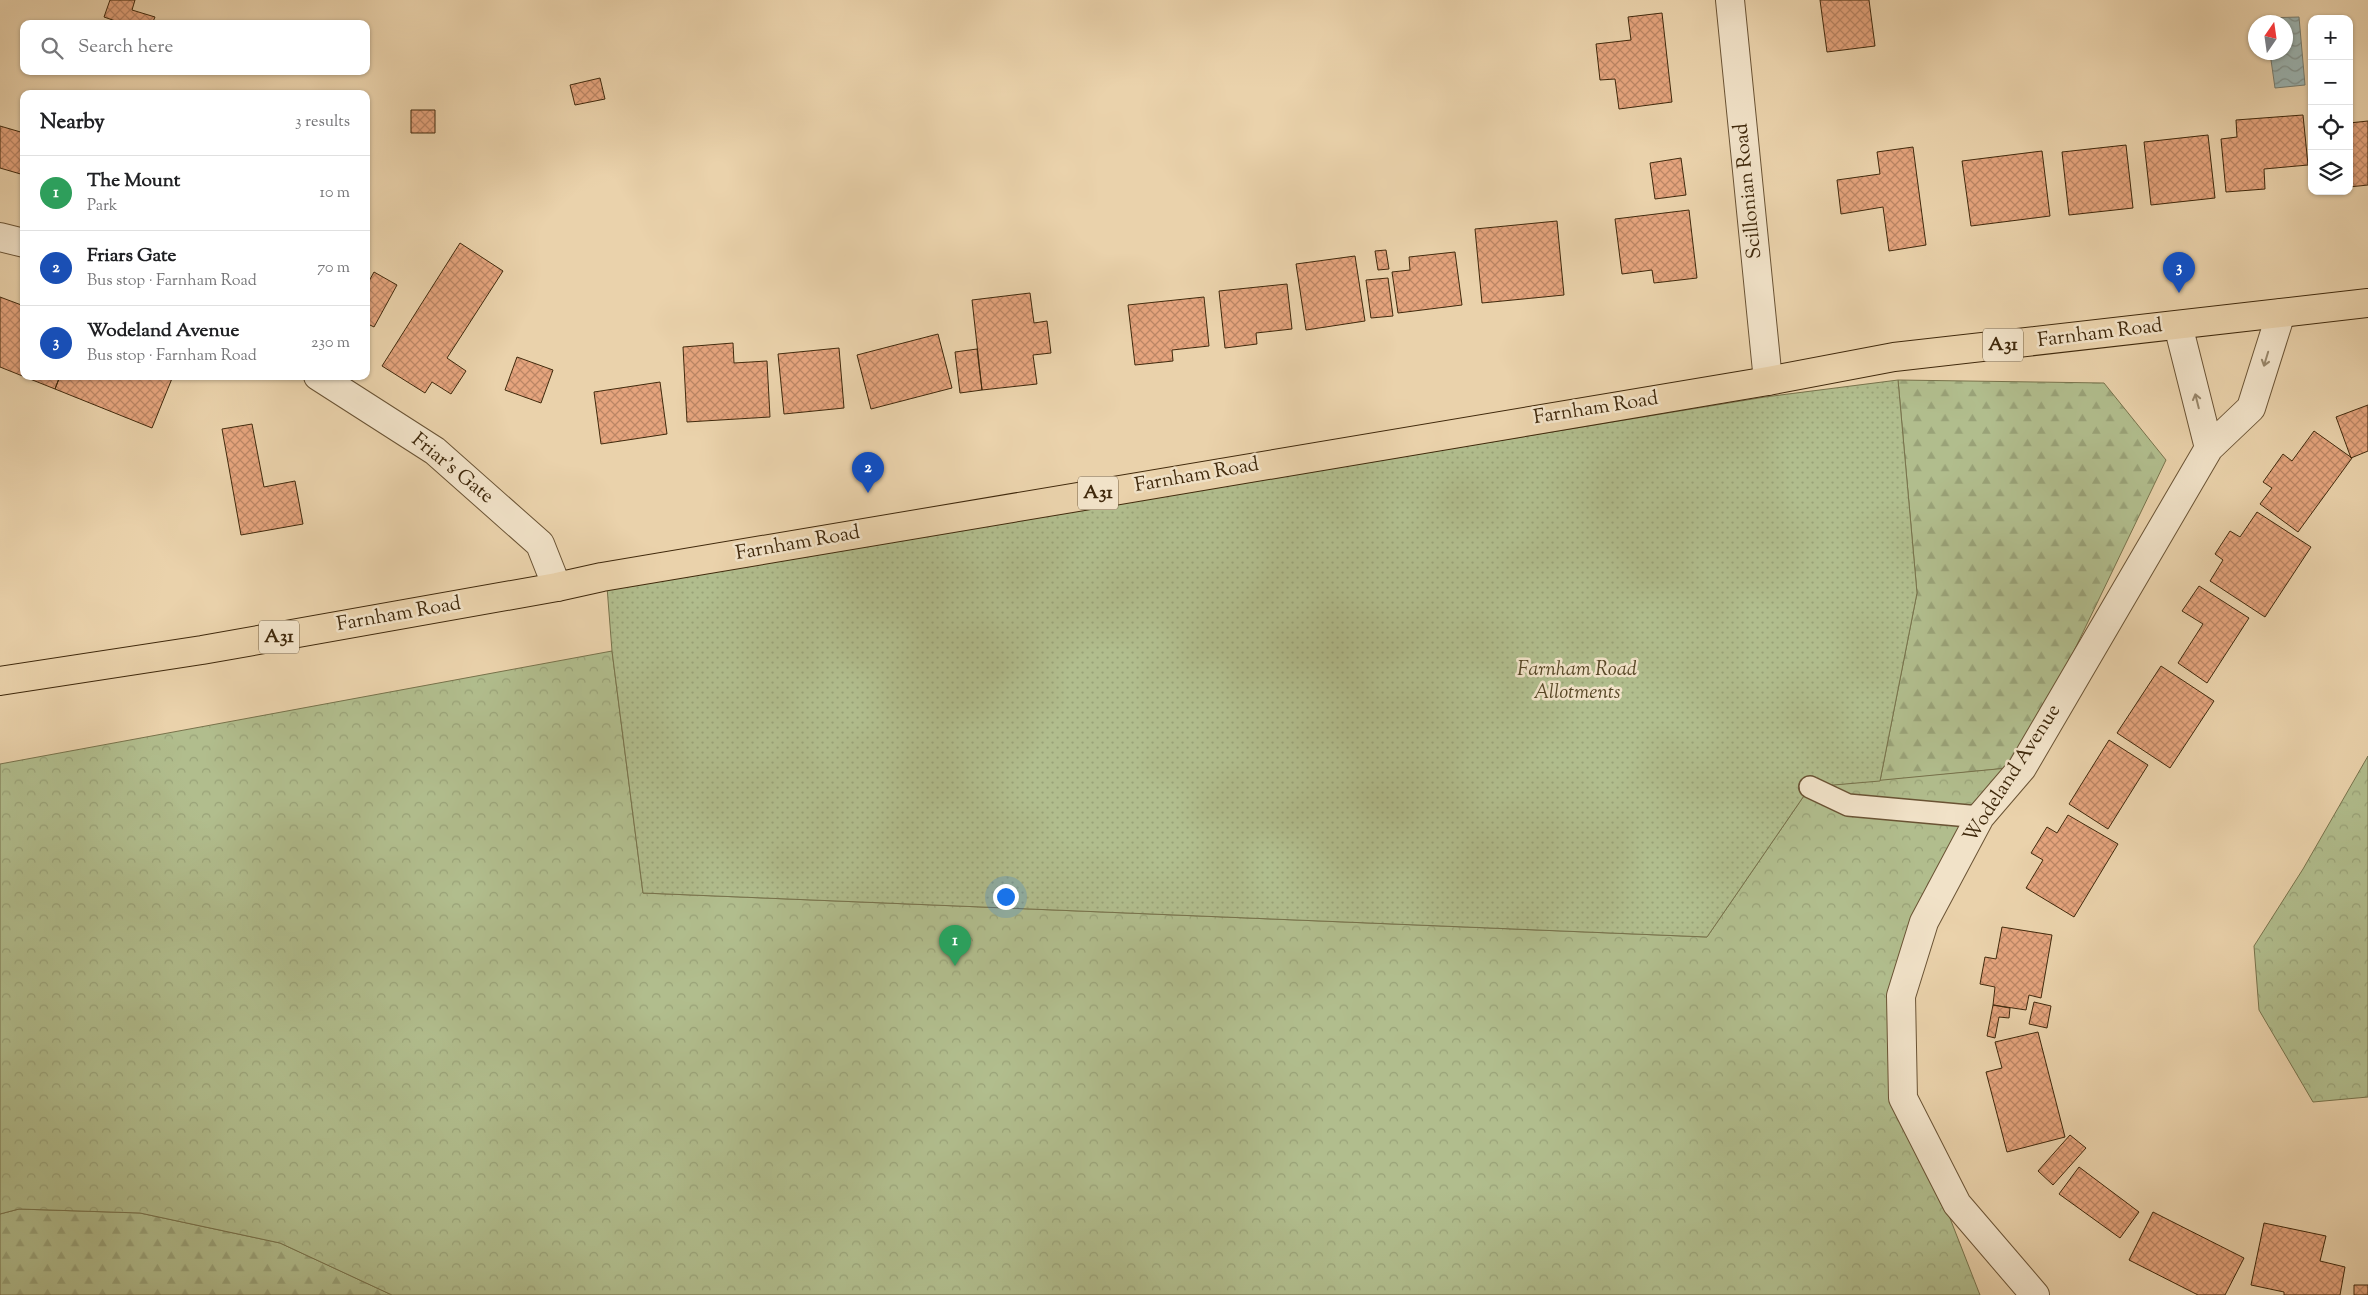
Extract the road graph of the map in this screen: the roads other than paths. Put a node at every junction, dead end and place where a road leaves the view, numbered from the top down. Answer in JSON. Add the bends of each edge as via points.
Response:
{"nodes":[{"id":1,"x":1730,"y":0,"type":"edge"},
{"id":2,"x":0,"y":237,"type":"edge"},
{"id":3,"x":20,"y":242,"type":"edge"},
{"id":4,"x":2368,"y":303,"type":"edge"},
{"id":5,"x":2281,"y":312,"type":"junction"},
{"id":6,"x":2178,"y":325,"type":"junction"},
{"id":7,"x":324,"y":380,"type":"edge"},
{"id":8,"x":1768,"y":382,"type":"junction"},
{"id":9,"x":2209,"y":448,"type":"junction"},
{"id":10,"x":557,"y":587,"type":"junction"},
{"id":11,"x":0,"y":681,"type":"edge"},
{"id":12,"x":1810,"y":787,"type":"dead end"},
{"id":13,"x":1980,"y":817,"type":"junction"},
{"id":14,"x":2035,"y":1295,"type":"edge"}],
"edges":[{"from":1,"to":8,"type":"street","name":"Scillonian Road"},
{"from":2,"to":3,"type":"street"},
{"from":4,"to":5,"type":"main road","name":"Farnham Road","number":"A31"},
{"from":5,"to":6,"type":"main road","name":"Farnham Road","number":"A31"},
{"from":5,"to":9,"type":"street","name":"Wodeland Avenue","one_way":true,"via":[[2251,408]]},
{"from":6,"to":8,"type":"main road","name":"Farnham Road","number":"A31","via":[[1894,357]]},
{"from":9,"to":6,"type":"street","one_way":true},
{"from":7,"to":10,"type":"street","name":"Friar's Gate","via":[[435,451],[540,544]]},
{"from":8,"to":10,"type":"main road","name":"Farnham Road","number":"A31"},
{"from":9,"to":13,"type":"street","name":"Wodeland Avenue","via":[[2022,768]]},
{"from":10,"to":11,"type":"main road","name":"Farnham Road","number":"A31","via":[[202,650]]},
{"from":12,"to":13,"type":"lane","via":[[1848,805]]},
{"from":13,"to":14,"type":"street","name":"Wodeland Avenue","via":[[1924,922],[1901,996],[1903,1098],[1957,1204]]}]}
